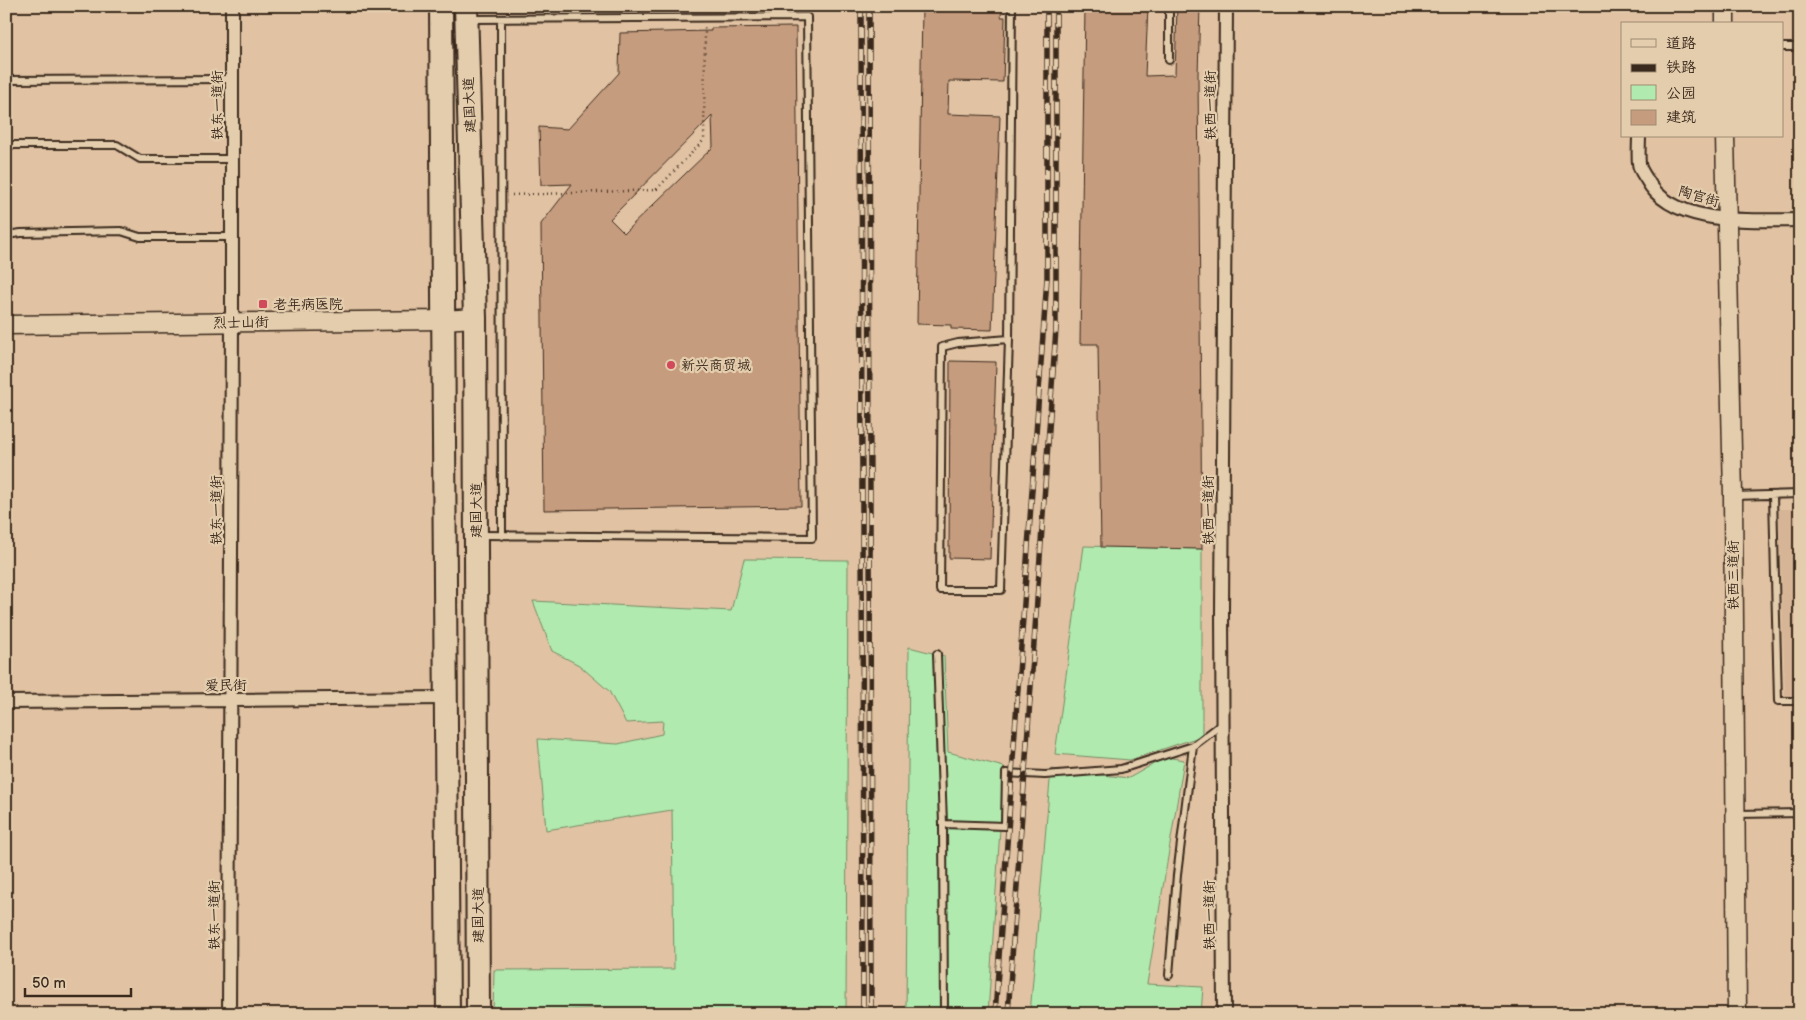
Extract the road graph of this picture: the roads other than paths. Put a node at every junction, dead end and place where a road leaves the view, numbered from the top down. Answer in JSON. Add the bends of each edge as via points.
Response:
{"nodes":[{"id":1,"x":232,"y":6,"type":"edge"},
{"id":2,"x":441,"y":6,"type":"edge"},
{"id":3,"x":1012,"y":6,"type":"edge"},
{"id":4,"x":1169,"y":6,"type":"edge"},
{"id":5,"x":1226,"y":6,"type":"edge"},
{"id":6,"x":1725,"y":6,"type":"edge"},
{"id":7,"x":467,"y":13,"type":"edge"},
{"id":8,"x":501,"y":19,"type":"junction"},
{"id":9,"x":1725,"y":22,"type":"edge"},
{"id":10,"x":1784,"y":47,"type":"edge"},
{"id":11,"x":1800,"y":47,"type":"edge"},
{"id":12,"x":1168,"y":60,"type":"dead end"},
{"id":13,"x":232,"y":79,"type":"junction"},
{"id":14,"x":6,"y":80,"type":"edge"},
{"id":15,"x":1639,"y":138,"type":"edge"},
{"id":16,"x":1725,"y":138,"type":"edge"},
{"id":17,"x":6,"y":145,"type":"edge"},
{"id":18,"x":232,"y":160,"type":"junction"},
{"id":19,"x":1726,"y":219,"type":"junction"},
{"id":20,"x":1800,"y":220,"type":"edge"},
{"id":21,"x":6,"y":235,"type":"edge"},
{"id":22,"x":232,"y":237,"type":"junction"},
{"id":23,"x":475,"y":318,"type":"junction"},
{"id":24,"x":443,"y":320,"type":"junction"},
{"id":25,"x":232,"y":322,"type":"junction"},
{"id":26,"x":6,"y":325,"type":"edge"},
{"id":27,"x":1009,"y":339,"type":"junction"},
{"id":28,"x":1800,"y":494,"type":"edge"},
{"id":29,"x":1773,"y":495,"type":"junction"},
{"id":30,"x":1733,"y":496,"type":"junction"},
{"id":31,"x":476,"y":535,"type":"junction"},
{"id":32,"x":502,"y":536,"type":"junction"},
{"id":33,"x":937,"y":654,"type":"dead end"},
{"id":34,"x":446,"y":698,"type":"junction"},
{"id":35,"x":230,"y":700,"type":"junction"},
{"id":36,"x":1800,"y":701,"type":"edge"},
{"id":37,"x":6,"y":702,"type":"edge"},
{"id":38,"x":1223,"y":723,"type":"junction"},
{"id":39,"x":1193,"y":746,"type":"junction"},
{"id":40,"x":1800,"y":812,"type":"edge"},
{"id":41,"x":1734,"y":814,"type":"junction"},
{"id":42,"x":943,"y":824,"type":"junction"},
{"id":43,"x":1169,"y":975,"type":"dead end"},
{"id":44,"x":229,"y":1014,"type":"edge"},
{"id":45,"x":448,"y":1014,"type":"edge"},
{"id":46,"x":478,"y":1014,"type":"edge"},
{"id":47,"x":944,"y":1014,"type":"edge"},
{"id":48,"x":1224,"y":1014,"type":"edge"},
{"id":49,"x":1736,"y":1014,"type":"edge"}],
"edges":[{"from":1,"to":13,"type":"street","name":"铁东一道街"},
{"from":2,"to":24,"type":"highway","name":"建国大道"},
{"from":3,"to":27,"type":"lane"},
{"from":4,"to":12,"type":"lane"},
{"from":5,"to":38,"type":"street","name":"铁西一道街"},
{"from":6,"to":9,"type":"main road"},
{"from":7,"to":8,"type":"lane"},
{"from":7,"to":23,"type":"highway","name":"建国大道"},
{"from":8,"to":32,"type":"lane"},
{"from":8,"to":32,"type":"lane","via":[[807,17],[812,538]]},
{"from":10,"to":11,"type":"lane"},
{"from":13,"to":14,"type":"lane"},
{"from":13,"to":18,"type":"street","name":"铁东一道街"},
{"from":15,"to":19,"type":"street","name":"陶官街","via":[[1639,165],[1650,187],[1670,205]]},
{"from":16,"to":19,"type":"main road","name":"铁西三道街"},
{"from":17,"to":18,"type":"lane","via":[[117,144],[140,159]]},
{"from":18,"to":22,"type":"street","name":"铁东一道街"},
{"from":19,"to":20,"type":"street","name":"陶官街"},
{"from":19,"to":30,"type":"main road","name":"铁西三道街"},
{"from":21,"to":22,"type":"lane","via":[[121,231],[140,238]]},
{"from":22,"to":25,"type":"street","name":"铁东一道街"},
{"from":23,"to":24,"type":"main road","name":"烈士山街"},
{"from":23,"to":31,"type":"highway","name":"建国大道"},
{"from":24,"to":25,"type":"main road","name":"烈士山街"},
{"from":24,"to":34,"type":"highway","name":"建国大道"},
{"from":25,"to":26,"type":"main road","name":"烈士山街"},
{"from":25,"to":35,"type":"street","name":"铁东一道街"},
{"from":27,"to":27,"type":"lane","via":[[942,347],[940,590],[1001,590]]},
{"from":28,"to":29,"type":"lane"},
{"from":29,"to":30,"type":"lane"},
{"from":29,"to":36,"type":"lane","via":[[1778,701]]},
{"from":30,"to":41,"type":"main road","name":"铁西三道街"},
{"from":31,"to":32,"type":"lane"},
{"from":31,"to":46,"type":"highway","name":"建国大道"},
{"from":33,"to":42,"type":"lane"},
{"from":34,"to":35,"type":"street","name":"爱民街"},
{"from":34,"to":45,"type":"highway","name":"建国大道"},
{"from":35,"to":37,"type":"street","name":"爱民街"},
{"from":35,"to":44,"type":"street","name":"铁东一道街"},
{"from":38,"to":39,"type":"lane"},
{"from":38,"to":48,"type":"street","name":"铁西一道街"},
{"from":39,"to":42,"type":"lane","via":[[1121,769],[1045,775],[1006,773],[1005,826]]},
{"from":39,"to":43,"type":"lane"},
{"from":40,"to":41,"type":"lane"},
{"from":41,"to":49,"type":"main road","name":"铁西三道街"},
{"from":42,"to":47,"type":"lane"}]}
